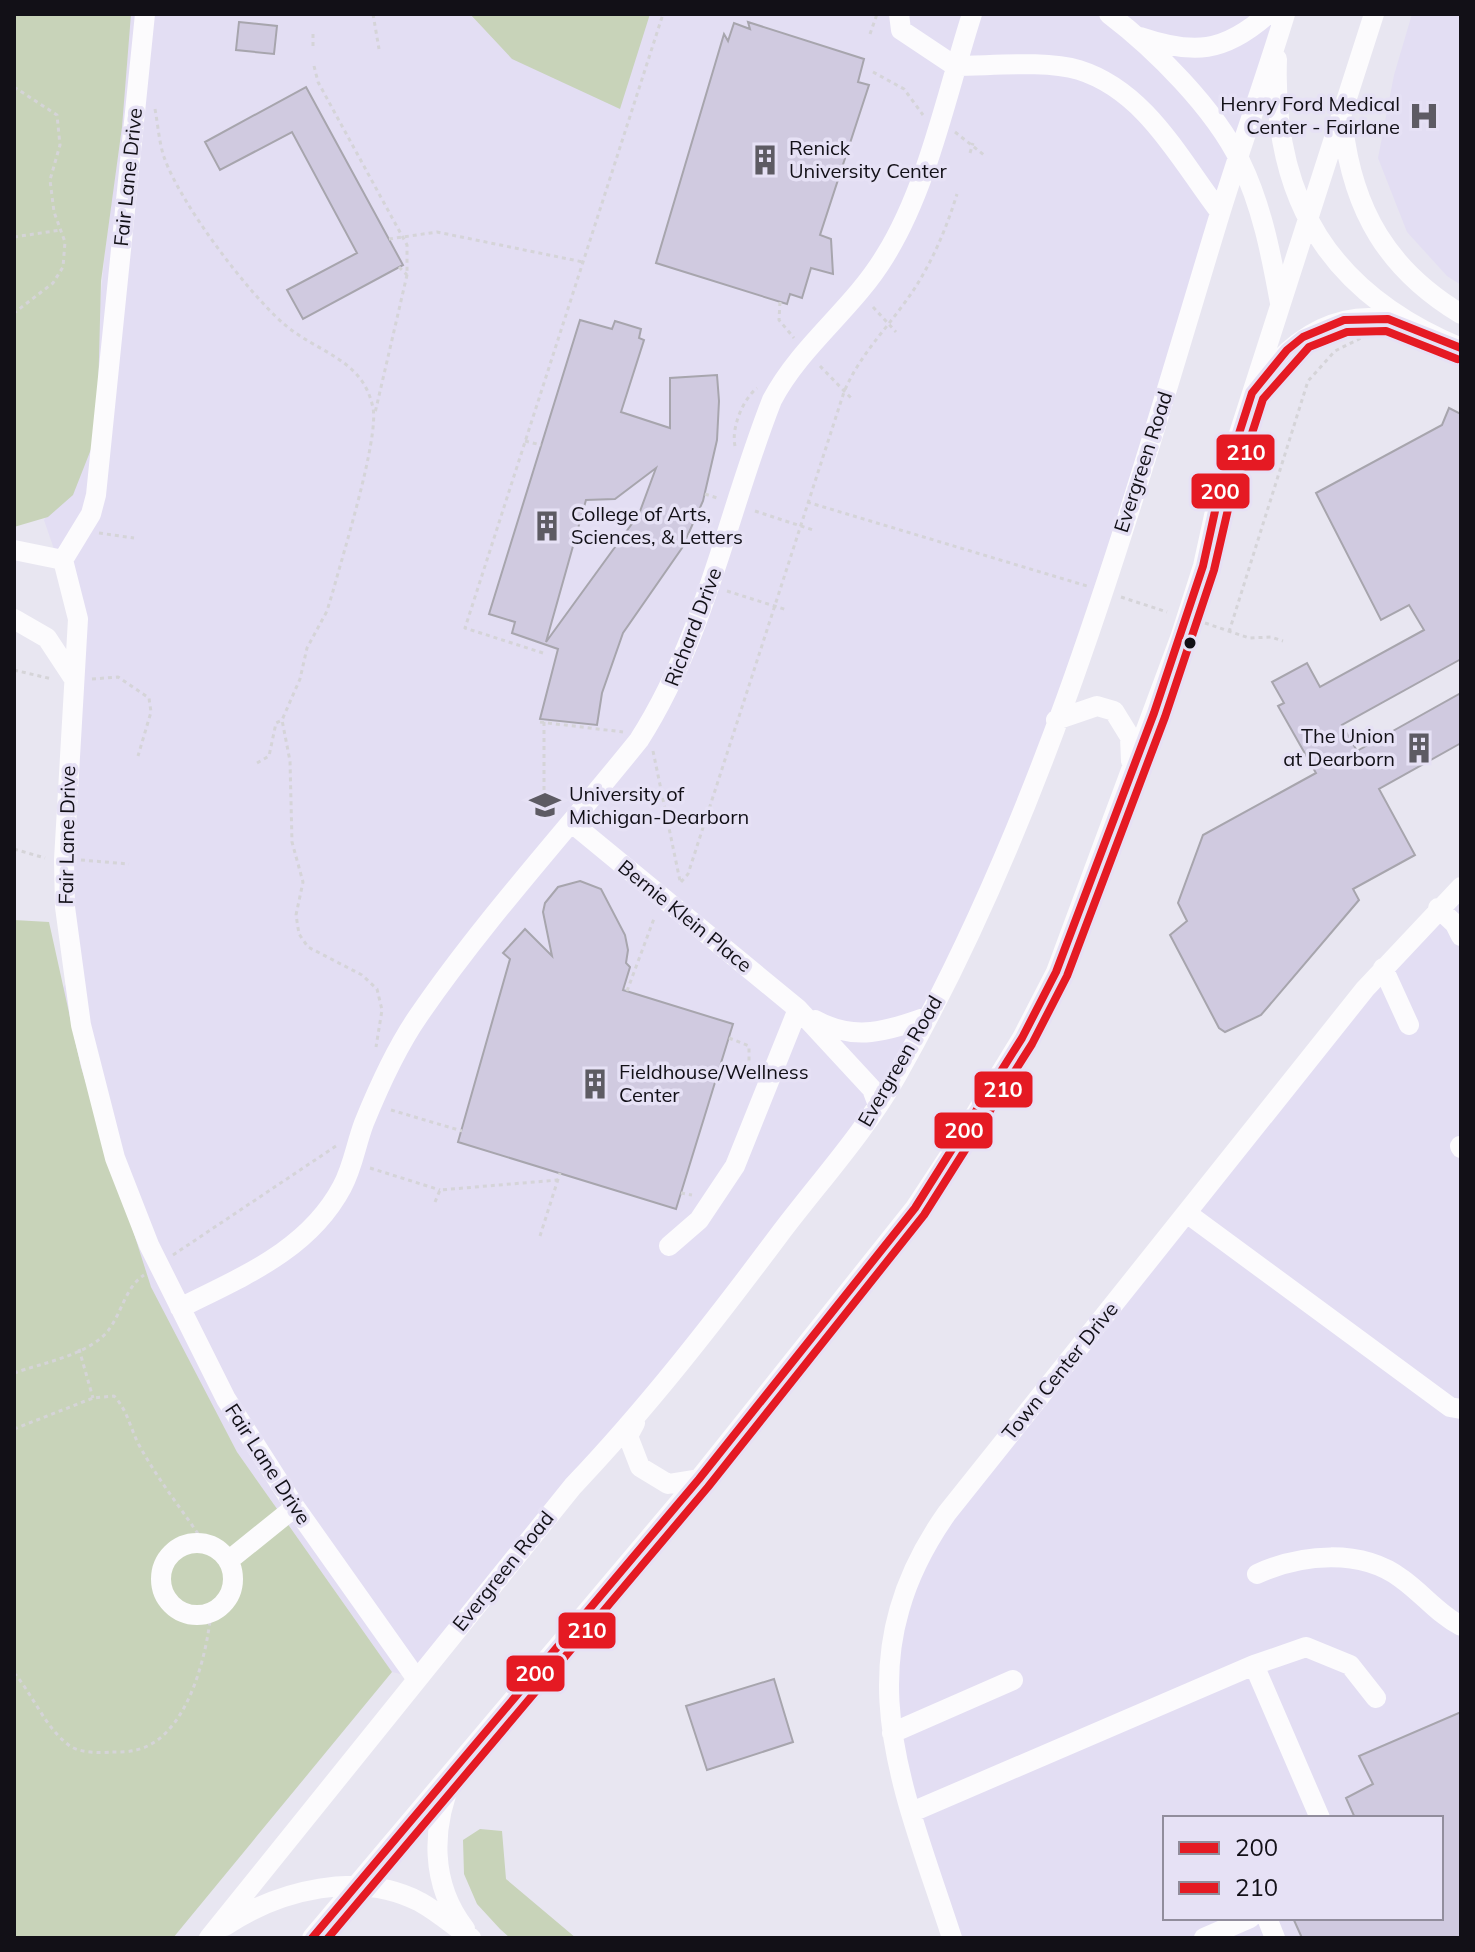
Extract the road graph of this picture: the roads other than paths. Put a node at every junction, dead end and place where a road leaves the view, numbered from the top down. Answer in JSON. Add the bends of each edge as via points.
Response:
{"nodes":[{"id":1,"x":145,"y":14,"type":"edge"},
{"id":2,"x":899,"y":14,"type":"edge"},
{"id":3,"x":972,"y":14,"type":"edge"},
{"id":4,"x":1109,"y":14,"type":"edge"},
{"id":5,"x":1268,"y":14,"type":"edge"},
{"id":6,"x":1285,"y":14,"type":"edge"},
{"id":7,"x":1374,"y":14,"type":"edge"},
{"id":8,"x":1138,"y":36,"type":"junction"},
{"id":9,"x":1277,"y":39,"type":"junction"},
{"id":10,"x":955,"y":66,"type":"junction"},
{"id":11,"x":1342,"y":118,"type":"junction"},
{"id":12,"x":1239,"y":159,"type":"junction"},
{"id":13,"x":1220,"y":212,"type":"junction"},
{"id":14,"x":1308,"y":221,"type":"junction"},
{"id":15,"x":1280,"y":307,"type":"junction"},
{"id":16,"x":1461,"y":314,"type":"edge"},
{"id":17,"x":1407,"y":324,"type":"junction"},
{"id":18,"x":1461,"y":348,"type":"edge"},
{"id":19,"x":1252,"y":393,"type":"junction"},
{"id":20,"x":14,"y":550,"type":"edge"},
{"id":21,"x":63,"y":560,"type":"junction"},
{"id":22,"x":14,"y":619,"type":"edge"},
{"id":23,"x":73,"y":680,"type":"junction"},
{"id":24,"x":1056,"y":720,"type":"junction"},
{"id":25,"x":1131,"y":773,"type":"junction"},
{"id":26,"x":564,"y":824,"type":"junction"},
{"id":27,"x":1461,"y":887,"type":"edge"},
{"id":28,"x":1438,"y":908,"type":"junction"},
{"id":29,"x":1461,"y":936,"type":"edge"},
{"id":30,"x":1383,"y":968,"type":"junction"},
{"id":31,"x":798,"y":1009,"type":"junction"},
{"id":32,"x":927,"y":1017,"type":"junction"},
{"id":33,"x":1409,"y":1025,"type":"dead end"},
{"id":34,"x":878,"y":1105,"type":"junction"},
{"id":35,"x":1188,"y":1214,"type":"junction"},
{"id":36,"x":669,"y":1246,"type":"dead end"},
{"id":37,"x":180,"y":1308,"type":"junction"},
{"id":38,"x":1461,"y":1409,"type":"edge"},
{"id":39,"x":636,"y":1419,"type":"junction"},
{"id":40,"x":699,"y":1479,"type":"junction"},
{"id":41,"x":295,"y":1507,"type":"junction"},
{"id":42,"x":228,"y":1561,"type":"junction"},
{"id":43,"x":1257,"y":1574,"type":"dead end"},
{"id":44,"x":1461,"y":1626,"type":"edge"},
{"id":45,"x":1254,"y":1665,"type":"junction"},
{"id":46,"x":416,"y":1678,"type":"junction"},
{"id":47,"x":1013,"y":1680,"type":"dead end"},
{"id":48,"x":1376,"y":1698,"type":"dead end"},
{"id":49,"x":892,"y":1733,"type":"junction"},
{"id":50,"x":462,"y":1755,"type":"junction"},
{"id":51,"x":912,"y":1812,"type":"junction"},
{"id":52,"x":1319,"y":1816,"type":"edge"},
{"id":53,"x":355,"y":1885,"type":"junction"},
{"id":54,"x":1245,"y":1920,"type":"edge"},
{"id":55,"x":210,"y":1937,"type":"edge"},
{"id":56,"x":312,"y":1938,"type":"edge"},
{"id":57,"x":472,"y":1938,"type":"edge"},
{"id":58,"x":952,"y":1938,"type":"edge"},
{"id":59,"x":1204,"y":1938,"type":"edge"}],
"edges":[{"from":1,"to":21,"type":"street","name":"Fair Lane Drive","via":[[96,495],[91,514]]},
{"from":2,"to":10,"type":"street","via":[[901,30]]},
{"from":3,"to":10,"type":"street","name":"Richard Drive"},
{"from":4,"to":8,"type":"street"},
{"from":5,"to":8,"type":"street","via":[[1239,37],[1212,48],[1175,49]]},
{"from":6,"to":9,"type":"street","name":"Evergreen Road"},
{"from":7,"to":11,"type":"street"},
{"from":8,"to":12,"type":"street"},
{"from":9,"to":12,"type":"street","name":"Evergreen Road"},
{"from":9,"to":14,"type":"street","via":[[1285,150]]},
{"from":10,"to":13,"type":"street","via":[[1077,70],[1119,89],[1153,122]]},
{"from":10,"to":26,"type":"street","name":"Richard Drive","via":[[895,239],[865,284],[785,376],[772,400],[695,633],[674,681],[639,740]]},
{"from":11,"to":14,"type":"street"},
{"from":11,"to":16,"type":"street","via":[[1346,157],[1371,224],[1409,276]]},
{"from":12,"to":13,"type":"street","name":"Evergreen Road"},
{"from":12,"to":15,"type":"street","via":[[1266,232]]},
{"from":13,"to":24,"type":"street","name":"Evergreen Road","via":[[1102,591]]},
{"from":14,"to":15,"type":"street"},
{"from":14,"to":17,"type":"street","via":[[1348,277]]},
{"from":15,"to":19,"type":"street"},
{"from":17,"to":18,"type":"street"},
{"from":17,"to":19,"type":"street","via":[[1363,317],[1320,328],[1287,350]]},
{"from":19,"to":25,"type":"street","via":[[1187,618]]},
{"from":20,"to":21,"type":"street"},
{"from":21,"to":23,"type":"street","name":"Fair Lane Drive","via":[[78,619]]},
{"from":22,"to":23,"type":"street","via":[[47,638]]},
{"from":23,"to":37,"type":"street","name":"Fair Lane Drive","via":[[63,887],[74,981],[101,1115],[138,1221]]},
{"from":24,"to":25,"type":"street","via":[[1097,706],[1114,711],[1130,737]]},
{"from":24,"to":32,"type":"street","name":"Evergreen Road","via":[[1010,851]]},
{"from":25,"to":40,"type":"street","via":[[1056,972],[1006,1064],[915,1208]]},
{"from":26,"to":31,"type":"street","name":"Bernie Klein Place"},
{"from":26,"to":37,"type":"street","name":"Richard Drive","via":[[409,1031],[372,1104],[348,1174],[319,1219],[271,1262]]},
{"from":27,"to":28,"type":"street","name":"Town Center Drive"},
{"from":28,"to":29,"type":"street"},
{"from":28,"to":30,"type":"street","name":"Town Center Drive"},
{"from":30,"to":33,"type":"street"},
{"from":30,"to":35,"type":"street","name":"Town Center Drive"},
{"from":31,"to":32,"type":"street","name":"Bernie Klein Place","via":[[843,1033],[879,1034]]},
{"from":31,"to":34,"type":"street","name":"Bernie Klein Place","via":[[872,1089]]},
{"from":31,"to":36,"type":"street","via":[[735,1166],[699,1220]]},
{"from":32,"to":34,"type":"street","name":"Evergreen Road"},
{"from":34,"to":39,"type":"street","name":"Evergreen Road"},
{"from":35,"to":38,"type":"street","via":[[1450,1407]]},
{"from":35,"to":49,"type":"street","name":"Town Center Drive","via":[[947,1513],[921,1553],[889,1649]]},
{"from":37,"to":41,"type":"street","name":"Fair Lane Drive","via":[[226,1399]]},
{"from":39,"to":40,"type":"street","via":[[628,1436],[640,1467],[668,1484]]},
{"from":39,"to":46,"type":"street","name":"Evergreen Road","via":[[573,1486]]},
{"from":40,"to":50,"type":"street"},
{"from":41,"to":42,"type":"street"},
{"from":41,"to":46,"type":"street","name":"Fair Lane Drive"},
{"from":42,"to":42,"type":"street","via":[[205,1544],[193,1543],[171,1554],[161,1576],[162,1588],[175,1608],[199,1615],[211,1612],[221,1606],[232,1585]]},
{"from":43,"to":44,"type":"street","via":[[1295,1560],[1356,1561],[1398,1576]]},
{"from":45,"to":48,"type":"street","via":[[1306,1647],[1350,1665]]},
{"from":45,"to":51,"type":"street"},
{"from":45,"to":52,"type":"street"},
{"from":46,"to":55,"type":"street","name":"Evergreen Road"},
{"from":47,"to":49,"type":"street"},
{"from":49,"to":51,"type":"street","name":"Town Center Drive"},
{"from":50,"to":53,"type":"street"},
{"from":50,"to":57,"type":"street","via":[[444,1796],[436,1839],[442,1883]]},
{"from":51,"to":58,"type":"street","name":"Town Center Drive"},
{"from":53,"to":55,"type":"street","via":[[278,1899]]},
{"from":53,"to":56,"type":"street"},
{"from":53,"to":57,"type":"street","via":[[419,1902]]},
{"from":54,"to":59,"type":"street"}]}
